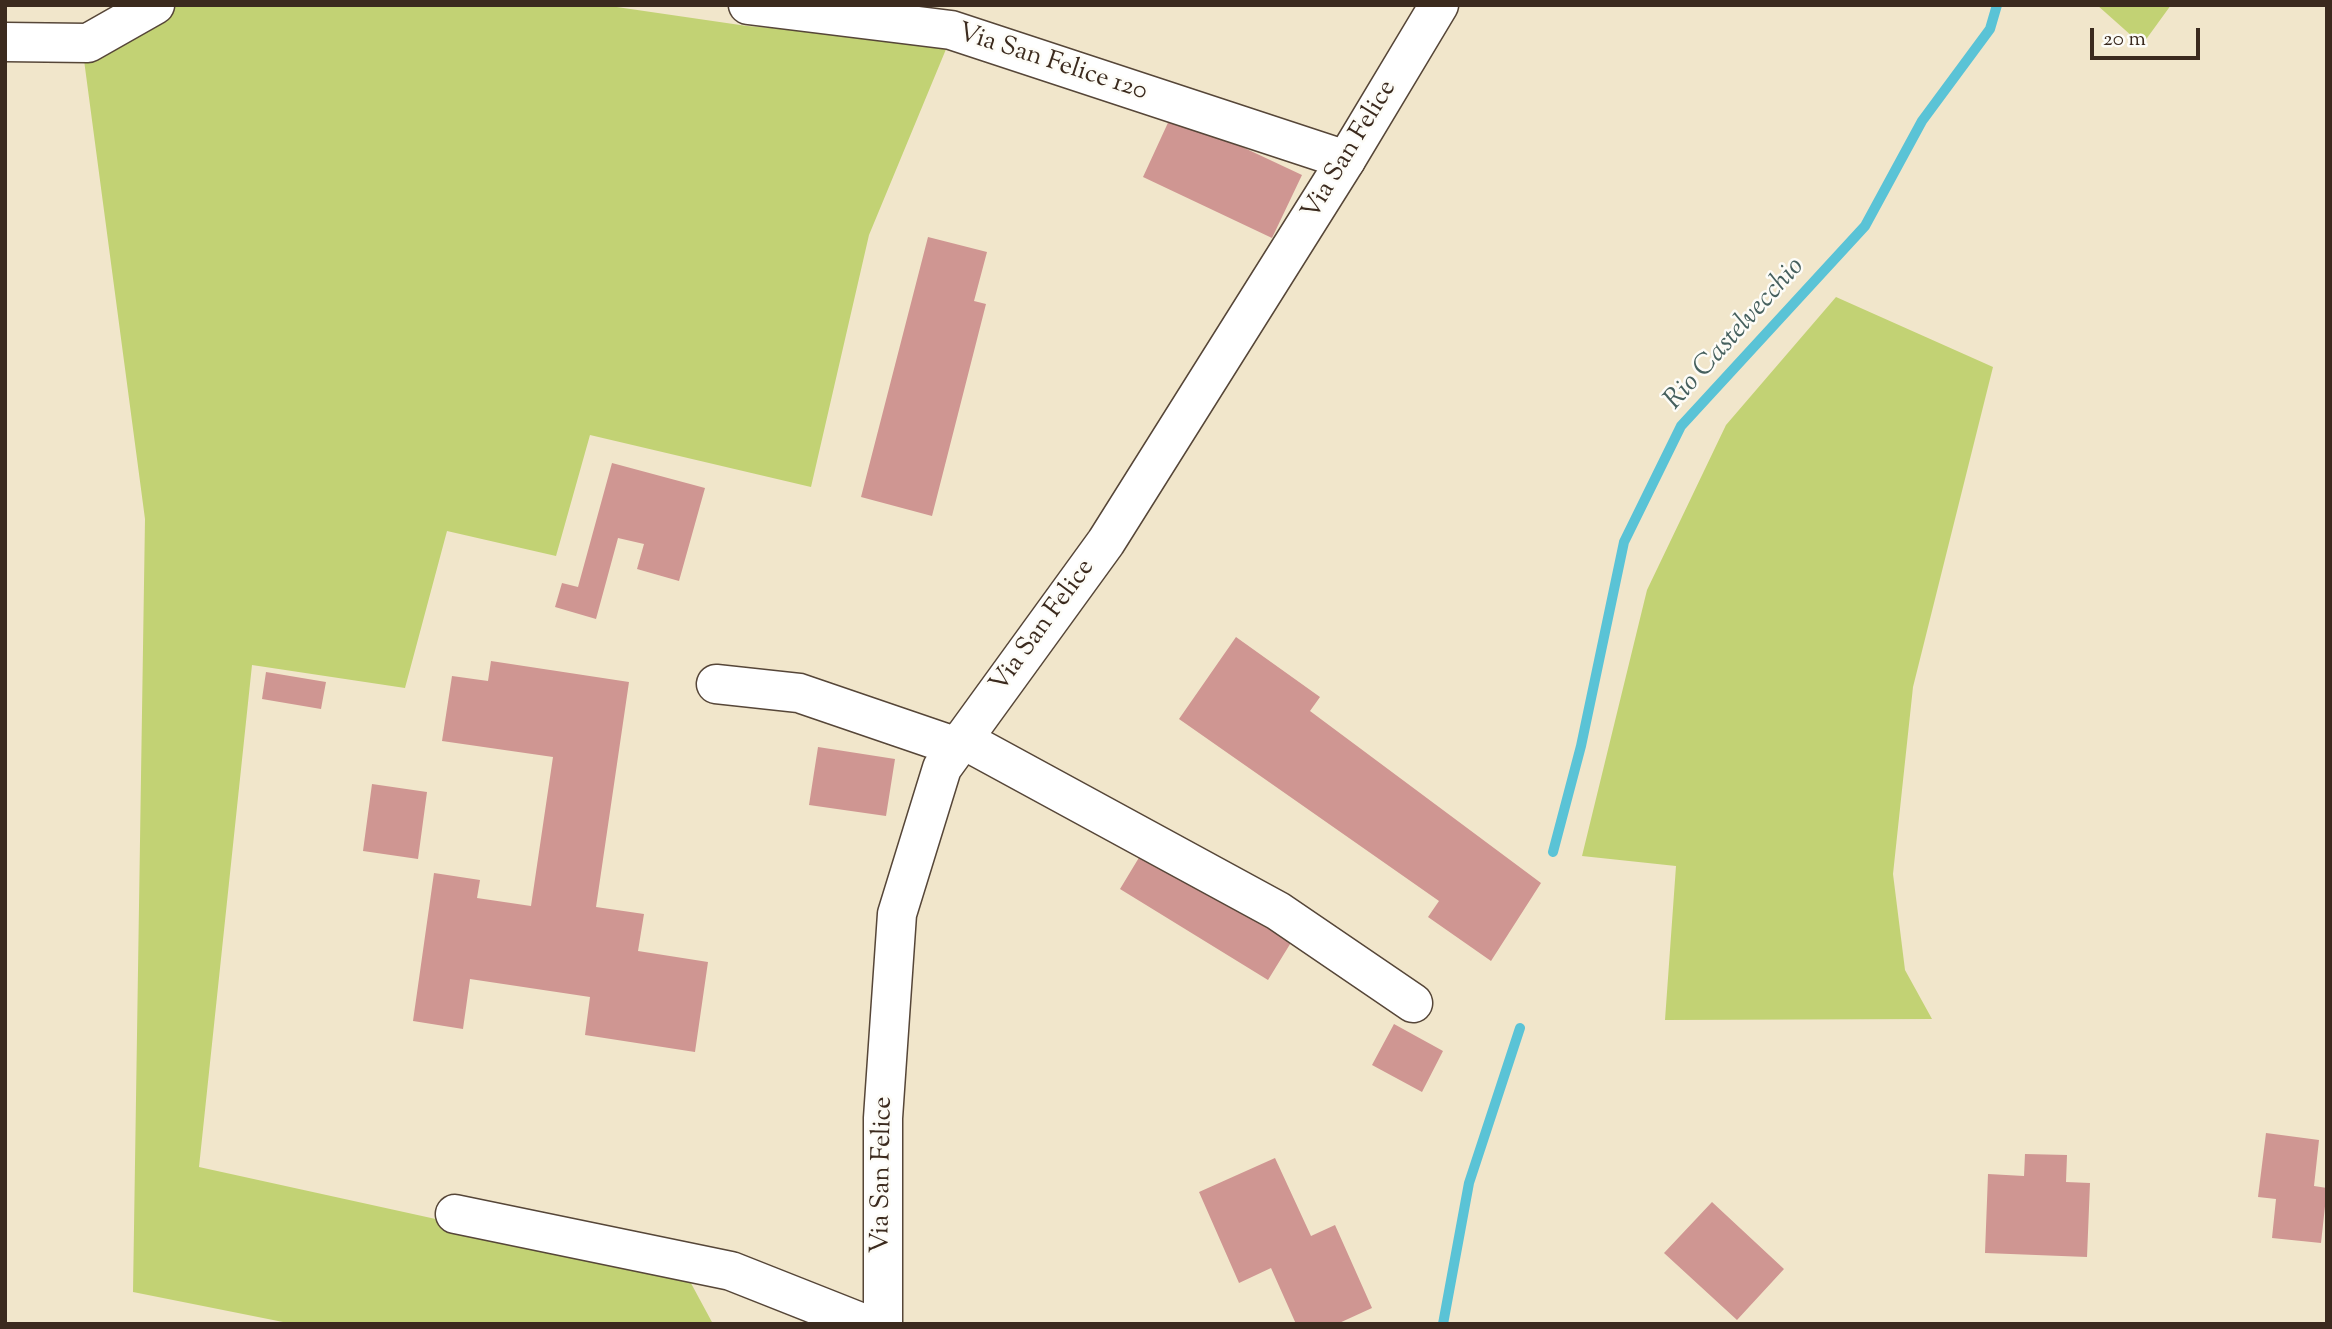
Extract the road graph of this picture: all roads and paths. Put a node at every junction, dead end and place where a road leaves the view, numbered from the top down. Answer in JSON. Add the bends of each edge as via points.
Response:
{"nodes":[{"id":1,"x":155,"y":5,"type":"edge"},
{"id":2,"x":748,"y":5,"type":"edge"},
{"id":3,"x":1439,"y":5,"type":"edge"},
{"id":4,"x":5,"y":42,"type":"edge"},
{"id":5,"x":1346,"y":160,"type":"junction"},
{"id":6,"x":716,"y":684,"type":"dead end"},
{"id":7,"x":960,"y":743,"type":"junction"},
{"id":8,"x":1413,"y":1003,"type":"dead end"},
{"id":9,"x":456,"y":1214,"type":"dead end"},
{"id":10,"x":864,"y":1324,"type":"edge"},
{"id":11,"x":883,"y":1324,"type":"edge"}],
"edges":[{"from":1,"to":4,"type":"street","via":[[88,43]]},
{"from":2,"to":5,"type":"street","name":"Via San Felice 120","via":[[951,30]]},
{"from":3,"to":5,"type":"street","name":"Via San Felice"},
{"from":5,"to":7,"type":"street","name":"Via San Felice","via":[[1106,542]]},
{"from":6,"to":7,"type":"street","via":[[799,693]]},
{"from":7,"to":8,"type":"street","via":[[1278,911]]},
{"from":7,"to":11,"type":"street","name":"Via San Felice","via":[[942,768],[897,914],[883,1118]]},
{"from":9,"to":10,"type":"street","via":[[731,1271]]}]}
